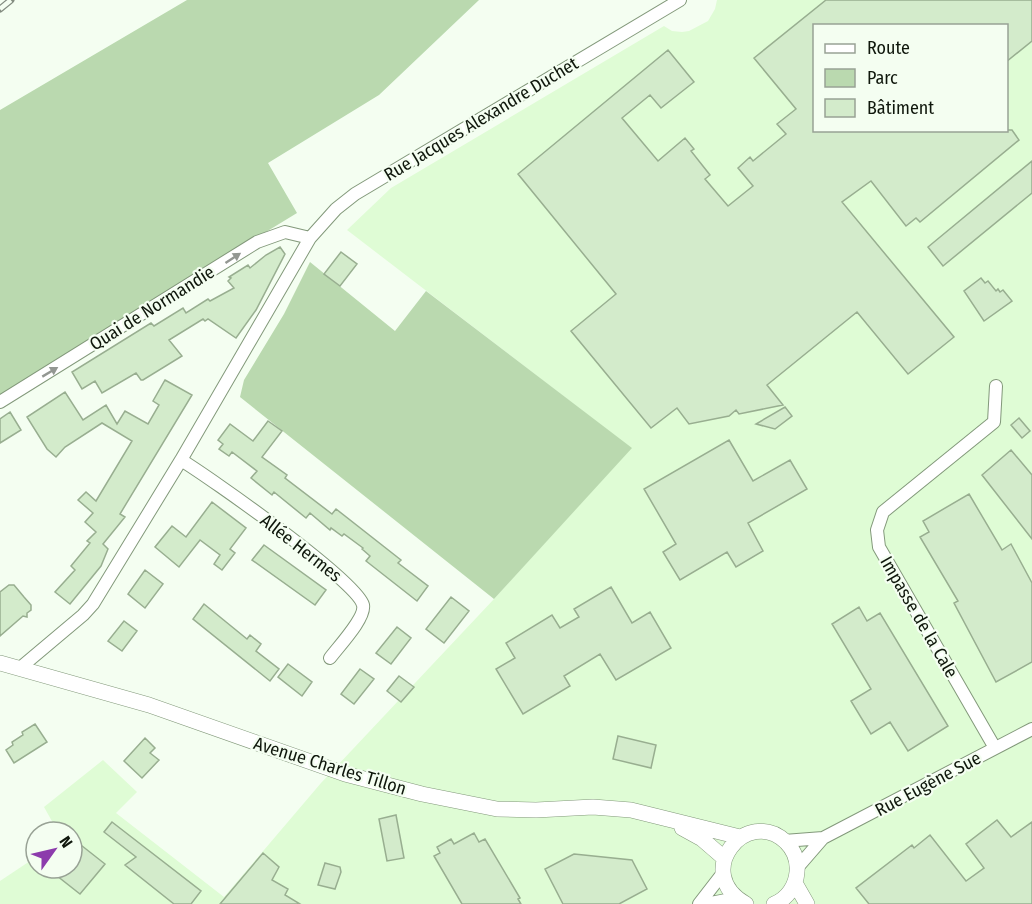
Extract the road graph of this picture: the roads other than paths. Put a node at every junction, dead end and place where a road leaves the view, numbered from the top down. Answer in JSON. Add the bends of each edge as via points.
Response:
{"nodes":[{"id":1,"x":680,"y":0,"type":"edge"},
{"id":2,"x":310,"y":238,"type":"junction"},
{"id":3,"x":996,"y":386,"type":"dead end"},
{"id":4,"x":0,"y":402,"type":"edge"},
{"id":5,"x":181,"y":460,"type":"junction"},
{"id":6,"x":330,"y":658,"type":"dead end"},
{"id":7,"x":0,"y":663,"type":"edge"},
{"id":8,"x":20,"y":668,"type":"junction"},
{"id":9,"x":1032,"y":729,"type":"edge"},
{"id":10,"x":995,"y":748,"type":"junction"},
{"id":11,"x":669,"y":820,"type":"junction"},
{"id":12,"x":740,"y":837,"type":"junction"},
{"id":13,"x":823,"y":838,"type":"junction"},
{"id":14,"x":784,"y":841,"type":"junction"},
{"id":15,"x":723,"y":865,"type":"junction"},
{"id":16,"x":796,"y":875,"type":"junction"},
{"id":17,"x":741,"y":901,"type":"edge"},
{"id":18,"x":699,"y":904,"type":"edge"},
{"id":19,"x":706,"y":904,"type":"edge"},
{"id":20,"x":777,"y":904,"type":"edge"},
{"id":21,"x":807,"y":904,"type":"edge"}],
"edges":[{"from":1,"to":2,"type":"street","name":"Rue Jacques Alexandre Duchet","via":[[356,194]]},
{"from":4,"to":2,"type":"street","name":"Quai de Normandie","one_way":true,"via":[[257,242],[285,232]]},
{"from":2,"to":5,"type":"street","name":"Rue Jacques Alexandre Duchet"},
{"from":3,"to":10,"type":"street","name":"Impasse de la Cale","via":[[994,422],[883,512],[877,530],[879,547]]},
{"from":5,"to":6,"type":"street","name":"Allée Hermes","via":[[352,588],[363,605],[363,615]]},
{"from":5,"to":8,"type":"street","name":"Rue Jacques Alexandre Duchet","via":[[93,604]]},
{"from":7,"to":8,"type":"street","name":"Avenue Charles Tillon"},
{"from":8,"to":11,"type":"street","name":"Avenue Charles Tillon","via":[[149,705],[377,784],[497,808],[593,807],[631,810]]},
{"from":9,"to":10,"type":"street","name":"Rue Eugène Sue"},
{"from":10,"to":13,"type":"street","name":"Rue Eugène Sue"},
{"from":11,"to":12,"type":"street","name":"Avenue Charles Tillon"},
{"from":11,"to":15,"type":"street","name":"Avenue Charles Tillon","via":[[702,839]]},
{"from":12,"to":14,"type":"street","via":[[770,833]]},
{"from":12,"to":15,"type":"street","via":[[728,849]]},
{"from":13,"to":14,"type":"street","name":"Rue Eugène Sue"},
{"from":13,"to":16,"type":"street","name":"Rue Eugène Sue"},
{"from":14,"to":16,"type":"street","via":[[794,853]]},
{"from":15,"to":17,"type":"street","via":[[729,890]]},
{"from":15,"to":18,"type":"street"},
{"from":16,"to":20,"type":"street","via":[[785,898]]},
{"from":16,"to":21,"type":"street"},
{"from":17,"to":19,"type":"street"}]}
